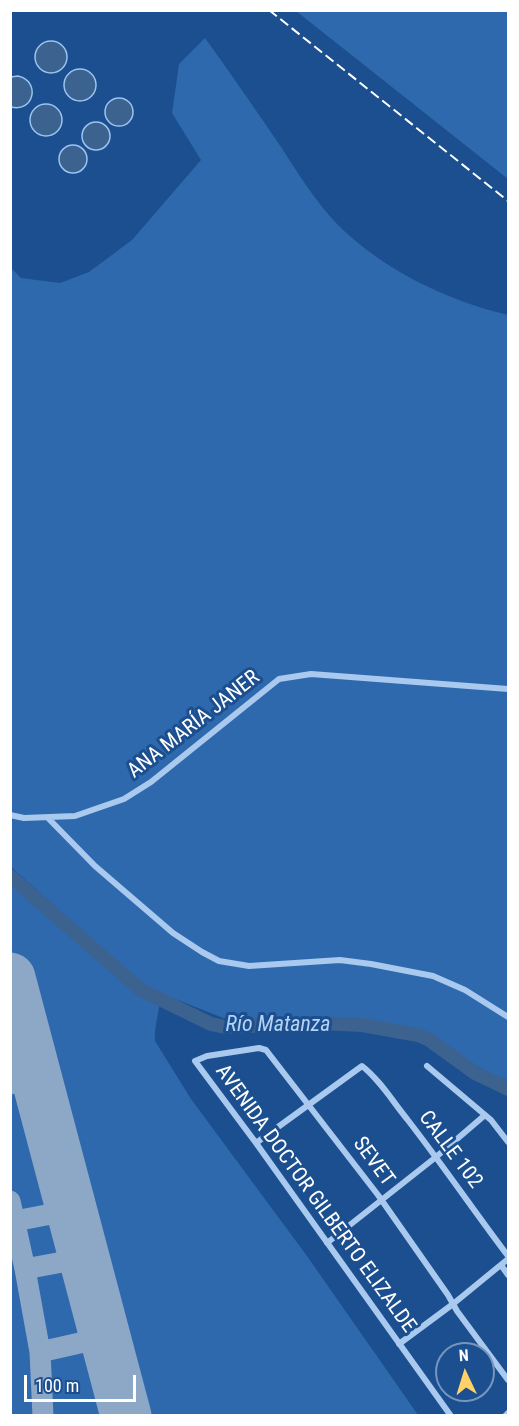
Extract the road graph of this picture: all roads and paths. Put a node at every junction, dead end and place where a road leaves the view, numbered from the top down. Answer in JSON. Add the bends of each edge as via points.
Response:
{"nodes":[{"id":1,"x":508,"y":689,"type":"edge"},
{"id":2,"x":10,"y":815,"type":"edge"},
{"id":3,"x":48,"y":818,"type":"junction"},
{"id":4,"x":508,"y":1017,"type":"edge"},
{"id":5,"x":195,"y":1061,"type":"joint"},
{"id":6,"x":427,"y":1066,"type":"dead end"},
{"id":7,"x":310,"y":1105,"type":"junction"},
{"id":8,"x":484,"y":1115,"type":"junction"},
{"id":9,"x":508,"y":1142,"type":"edge"},
{"id":10,"x":256,"y":1143,"type":"junction"},
{"id":11,"x":436,"y":1157,"type":"junction"},
{"id":12,"x":381,"y":1201,"type":"junction"},
{"id":13,"x":327,"y":1243,"type":"junction"},
{"id":14,"x":508,"y":1257,"type":"edge"},
{"id":15,"x":501,"y":1265,"type":"junction"},
{"id":16,"x":508,"y":1275,"type":"edge"},
{"id":17,"x":453,"y":1304,"type":"junction"},
{"id":18,"x":399,"y":1344,"type":"junction"},
{"id":19,"x":508,"y":1380,"type":"edge"},
{"id":20,"x":508,"y":1413,"type":"edge"},
{"id":21,"x":451,"y":1416,"type":"edge"},
{"id":22,"x":505,"y":1416,"type":"edge"}],
"edges":[{"from":1,"to":3,"type":"street","name":"ANA MARÍA JANER","via":[[311,674],[279,679],[151,782],[123,799],[75,816]]},
{"from":2,"to":3,"type":"street","name":"ANA MARÍA JANER"},
{"from":3,"to":4,"type":"street","via":[[95,866],[173,933],[219,960],[249,966],[340,960],[432,976],[465,990]]},
{"from":5,"to":7,"type":"street","name":"SEVET","via":[[207,1056],[266,1050]]},
{"from":5,"to":10,"type":"street","name":"AVENIDA DOCTOR GILBERTO ELIZALDE"},
{"from":6,"to":8,"type":"street"},
{"from":7,"to":10,"type":"street"},
{"from":7,"to":11,"type":"street","name":"CALLE 102","via":[[362,1066]]},
{"from":7,"to":12,"type":"street","name":"SEVET"},
{"from":8,"to":9,"type":"street"},
{"from":8,"to":11,"type":"street"},
{"from":10,"to":13,"type":"street","name":"AVENIDA DOCTOR GILBERTO ELIZALDE"},
{"from":11,"to":12,"type":"street"},
{"from":11,"to":14,"type":"street","name":"CALLE 102"},
{"from":12,"to":13,"type":"street"},
{"from":12,"to":17,"type":"street","name":"SEVET"},
{"from":13,"to":18,"type":"street","name":"AVENIDA DOCTOR GILBERTO ELIZALDE"},
{"from":14,"to":15,"type":"street"},
{"from":15,"to":16,"type":"street"},
{"from":15,"to":17,"type":"street"},
{"from":17,"to":18,"type":"street"},
{"from":17,"to":19,"type":"street","name":"SEVET"},
{"from":18,"to":21,"type":"street","name":"AVENIDA DOCTOR GILBERTO ELIZALDE"},
{"from":20,"to":22,"type":"street"}]}
